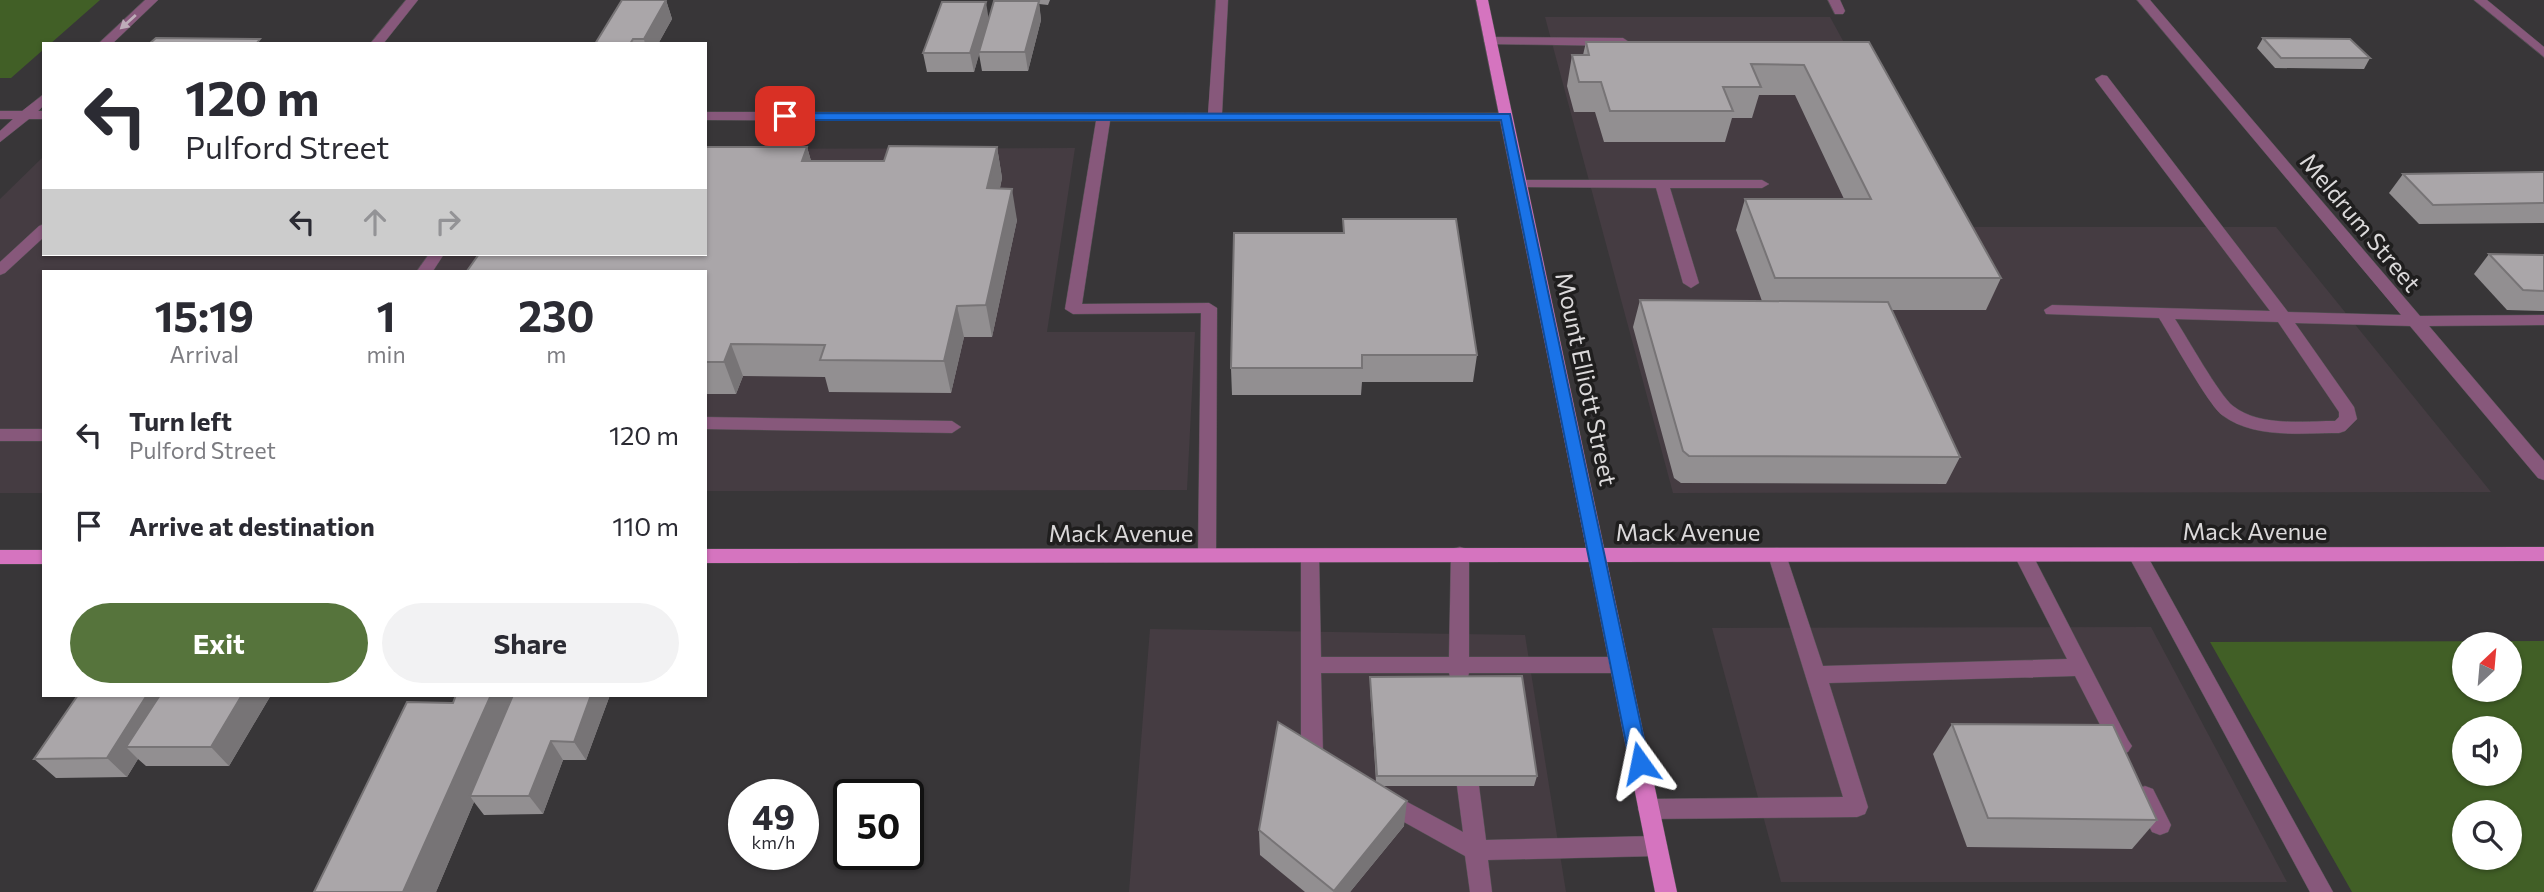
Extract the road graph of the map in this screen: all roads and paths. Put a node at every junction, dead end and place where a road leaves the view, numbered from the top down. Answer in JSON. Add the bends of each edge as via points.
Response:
{"nodes":[{"id":1,"x":152,"y":0,"type":"edge"},
{"id":2,"x":412,"y":0,"type":"edge"},
{"id":3,"x":1222,"y":0,"type":"edge"},
{"id":4,"x":1482,"y":0,"type":"edge"},
{"id":5,"x":2143,"y":0,"type":"edge"},
{"id":6,"x":2480,"y":0,"type":"edge"},
{"id":7,"x":1490,"y":41,"type":"junction"},
{"id":8,"x":106,"y":42,"type":"edge"},
{"id":9,"x":378,"y":42,"type":"edge"},
{"id":10,"x":1632,"y":42,"type":"edge"},
{"id":11,"x":2544,"y":53,"type":"edge"},
{"id":12,"x":2102,"y":79,"type":"dead end"},
{"id":13,"x":42,"y":100,"type":"edge"},
{"id":14,"x":0,"y":115,"type":"edge"},
{"id":15,"x":25,"y":115,"type":"junction"},
{"id":16,"x":42,"y":115,"type":"edge"},
{"id":17,"x":707,"y":116,"type":"edge"},
{"id":18,"x":1104,"y":116,"type":"junction"},
{"id":19,"x":1215,"y":117,"type":"junction"},
{"id":20,"x":1506,"y":117,"type":"junction"},
{"id":21,"x":0,"y":138,"type":"edge"},
{"id":22,"x":1520,"y":184,"type":"junction"},
{"id":23,"x":1662,"y":184,"type":"junction"},
{"id":24,"x":1762,"y":184,"type":"dead end"},
{"id":25,"x":42,"y":231,"type":"edge"},
{"id":26,"x":0,"y":270,"type":"edge"},
{"id":27,"x":1691,"y":283,"type":"dead end"},
{"id":28,"x":2052,"y":310,"type":"dead end"},
{"id":29,"x":2164,"y":314,"type":"junction"},
{"id":30,"x":2283,"y":317,"type":"junction"},
{"id":31,"x":2544,"y":320,"type":"edge"},
{"id":32,"x":2415,"y":321,"type":"junction"},
{"id":33,"x":707,"y":423,"type":"edge"},
{"id":34,"x":952,"y":427,"type":"dead end"},
{"id":35,"x":0,"y":435,"type":"edge"},
{"id":36,"x":42,"y":435,"type":"edge"},
{"id":37,"x":2544,"y":473,"type":"edge"},
{"id":38,"x":1460,"y":554,"type":"junction"},
{"id":39,"x":2544,"y":554,"type":"edge"},
{"id":40,"x":1596,"y":555,"type":"junction"},
{"id":41,"x":1777,"y":555,"type":"junction"},
{"id":42,"x":2023,"y":555,"type":"junction"},
{"id":43,"x":2137,"y":555,"type":"junction"},
{"id":44,"x":707,"y":556,"type":"edge"},
{"id":45,"x":1207,"y":556,"type":"junction"},
{"id":46,"x":1310,"y":556,"type":"junction"},
{"id":47,"x":0,"y":557,"type":"edge"},
{"id":48,"x":42,"y":557,"type":"edge"},
{"id":49,"x":1311,"y":665,"type":"junction"},
{"id":50,"x":1459,"y":665,"type":"junction"},
{"id":51,"x":1619,"y":665,"type":"junction"},
{"id":52,"x":2081,"y":667,"type":"junction"},
{"id":53,"x":1816,"y":676,"type":"junction"},
{"id":54,"x":1460,"y":687,"type":"edge"},
{"id":55,"x":1335,"y":772,"type":"edge"},
{"id":56,"x":1468,"y":786,"type":"edge"},
{"id":57,"x":1370,"y":791,"type":"edge"},
{"id":58,"x":1649,"y":809,"type":"junction"},
{"id":59,"x":2160,"y":825,"type":"dead end"},
{"id":60,"x":1656,"y":846,"type":"junction"},
{"id":61,"x":1475,"y":850,"type":"junction"},
{"id":62,"x":1481,"y":892,"type":"edge"},
{"id":63,"x":1666,"y":892,"type":"edge"},
{"id":64,"x":2322,"y":892,"type":"edge"}],
"edges":[{"from":1,"to":8,"type":"street","one_way":true},
{"from":2,"to":9,"type":"street"},
{"from":3,"to":19,"type":"street"},
{"from":4,"to":7,"type":"main road","name":"Mount Elliott Street"},
{"from":5,"to":32,"type":"street","name":"Meldrum Street"},
{"from":6,"to":11,"type":"street"},
{"from":7,"to":10,"type":"street"},
{"from":7,"to":20,"type":"main road","name":"Mount Elliott Street"},
{"from":12,"to":30,"type":"street"},
{"from":13,"to":15,"type":"street"},
{"from":14,"to":15,"type":"street"},
{"from":15,"to":16,"type":"street"},
{"from":15,"to":21,"type":"street"},
{"from":17,"to":18,"type":"street"},
{"from":18,"to":19,"type":"street"},
{"from":18,"to":45,"type":"street","via":[[1073,309],[1209,308]]},
{"from":19,"to":20,"type":"street"},
{"from":20,"to":22,"type":"main road","name":"Mount Elliott Street"},
{"from":22,"to":23,"type":"street"},
{"from":22,"to":40,"type":"main road","name":"Mount Elliott Street"},
{"from":23,"to":24,"type":"street"},
{"from":23,"to":27,"type":"street"},
{"from":25,"to":26,"type":"street"},
{"from":28,"to":29,"type":"street"},
{"from":29,"to":30,"type":"street"},
{"from":29,"to":30,"type":"street","via":[[2225,410],[2238,419],[2255,426],[2339,426],[2348,419],[2348,411]]},
{"from":30,"to":32,"type":"street"},
{"from":31,"to":32,"type":"street"},
{"from":32,"to":37,"type":"street","name":"Meldrum Street"},
{"from":33,"to":34,"type":"street"},
{"from":35,"to":36,"type":"street"},
{"from":38,"to":40,"type":"main road","name":"Mack Avenue"},
{"from":38,"to":46,"type":"main road","name":"Mack Avenue"},
{"from":38,"to":50,"type":"street"},
{"from":39,"to":43,"type":"main road","name":"Mack Avenue"},
{"from":40,"to":41,"type":"main road","name":"Mack Avenue"},
{"from":40,"to":51,"type":"main road","name":"Mount Elliott Street"},
{"from":41,"to":42,"type":"main road","name":"Mack Avenue"},
{"from":41,"to":53,"type":"street"},
{"from":42,"to":43,"type":"main road","name":"Mack Avenue"},
{"from":42,"to":52,"type":"street"},
{"from":43,"to":64,"type":"street"},
{"from":44,"to":45,"type":"main road","name":"Mack Avenue"},
{"from":45,"to":46,"type":"main road","name":"Mack Avenue"},
{"from":46,"to":49,"type":"street"},
{"from":47,"to":48,"type":"main road"},
{"from":49,"to":50,"type":"street"},
{"from":49,"to":55,"type":"street","via":[[1312,758]]},
{"from":50,"to":51,"type":"street"},
{"from":50,"to":54,"type":"street"},
{"from":51,"to":58,"type":"main road","name":"Mount Elliott Street"},
{"from":52,"to":53,"type":"street"},
{"from":52,"to":59,"type":"street"},
{"from":53,"to":58,"type":"street","via":[[1857,807]]},
{"from":56,"to":61,"type":"street"},
{"from":57,"to":61,"type":"street"},
{"from":58,"to":60,"type":"main road","name":"Mount Elliott Street"},
{"from":60,"to":61,"type":"street"},
{"from":60,"to":63,"type":"main road","name":"Mount Elliott Street"},
{"from":61,"to":62,"type":"street"}]}
